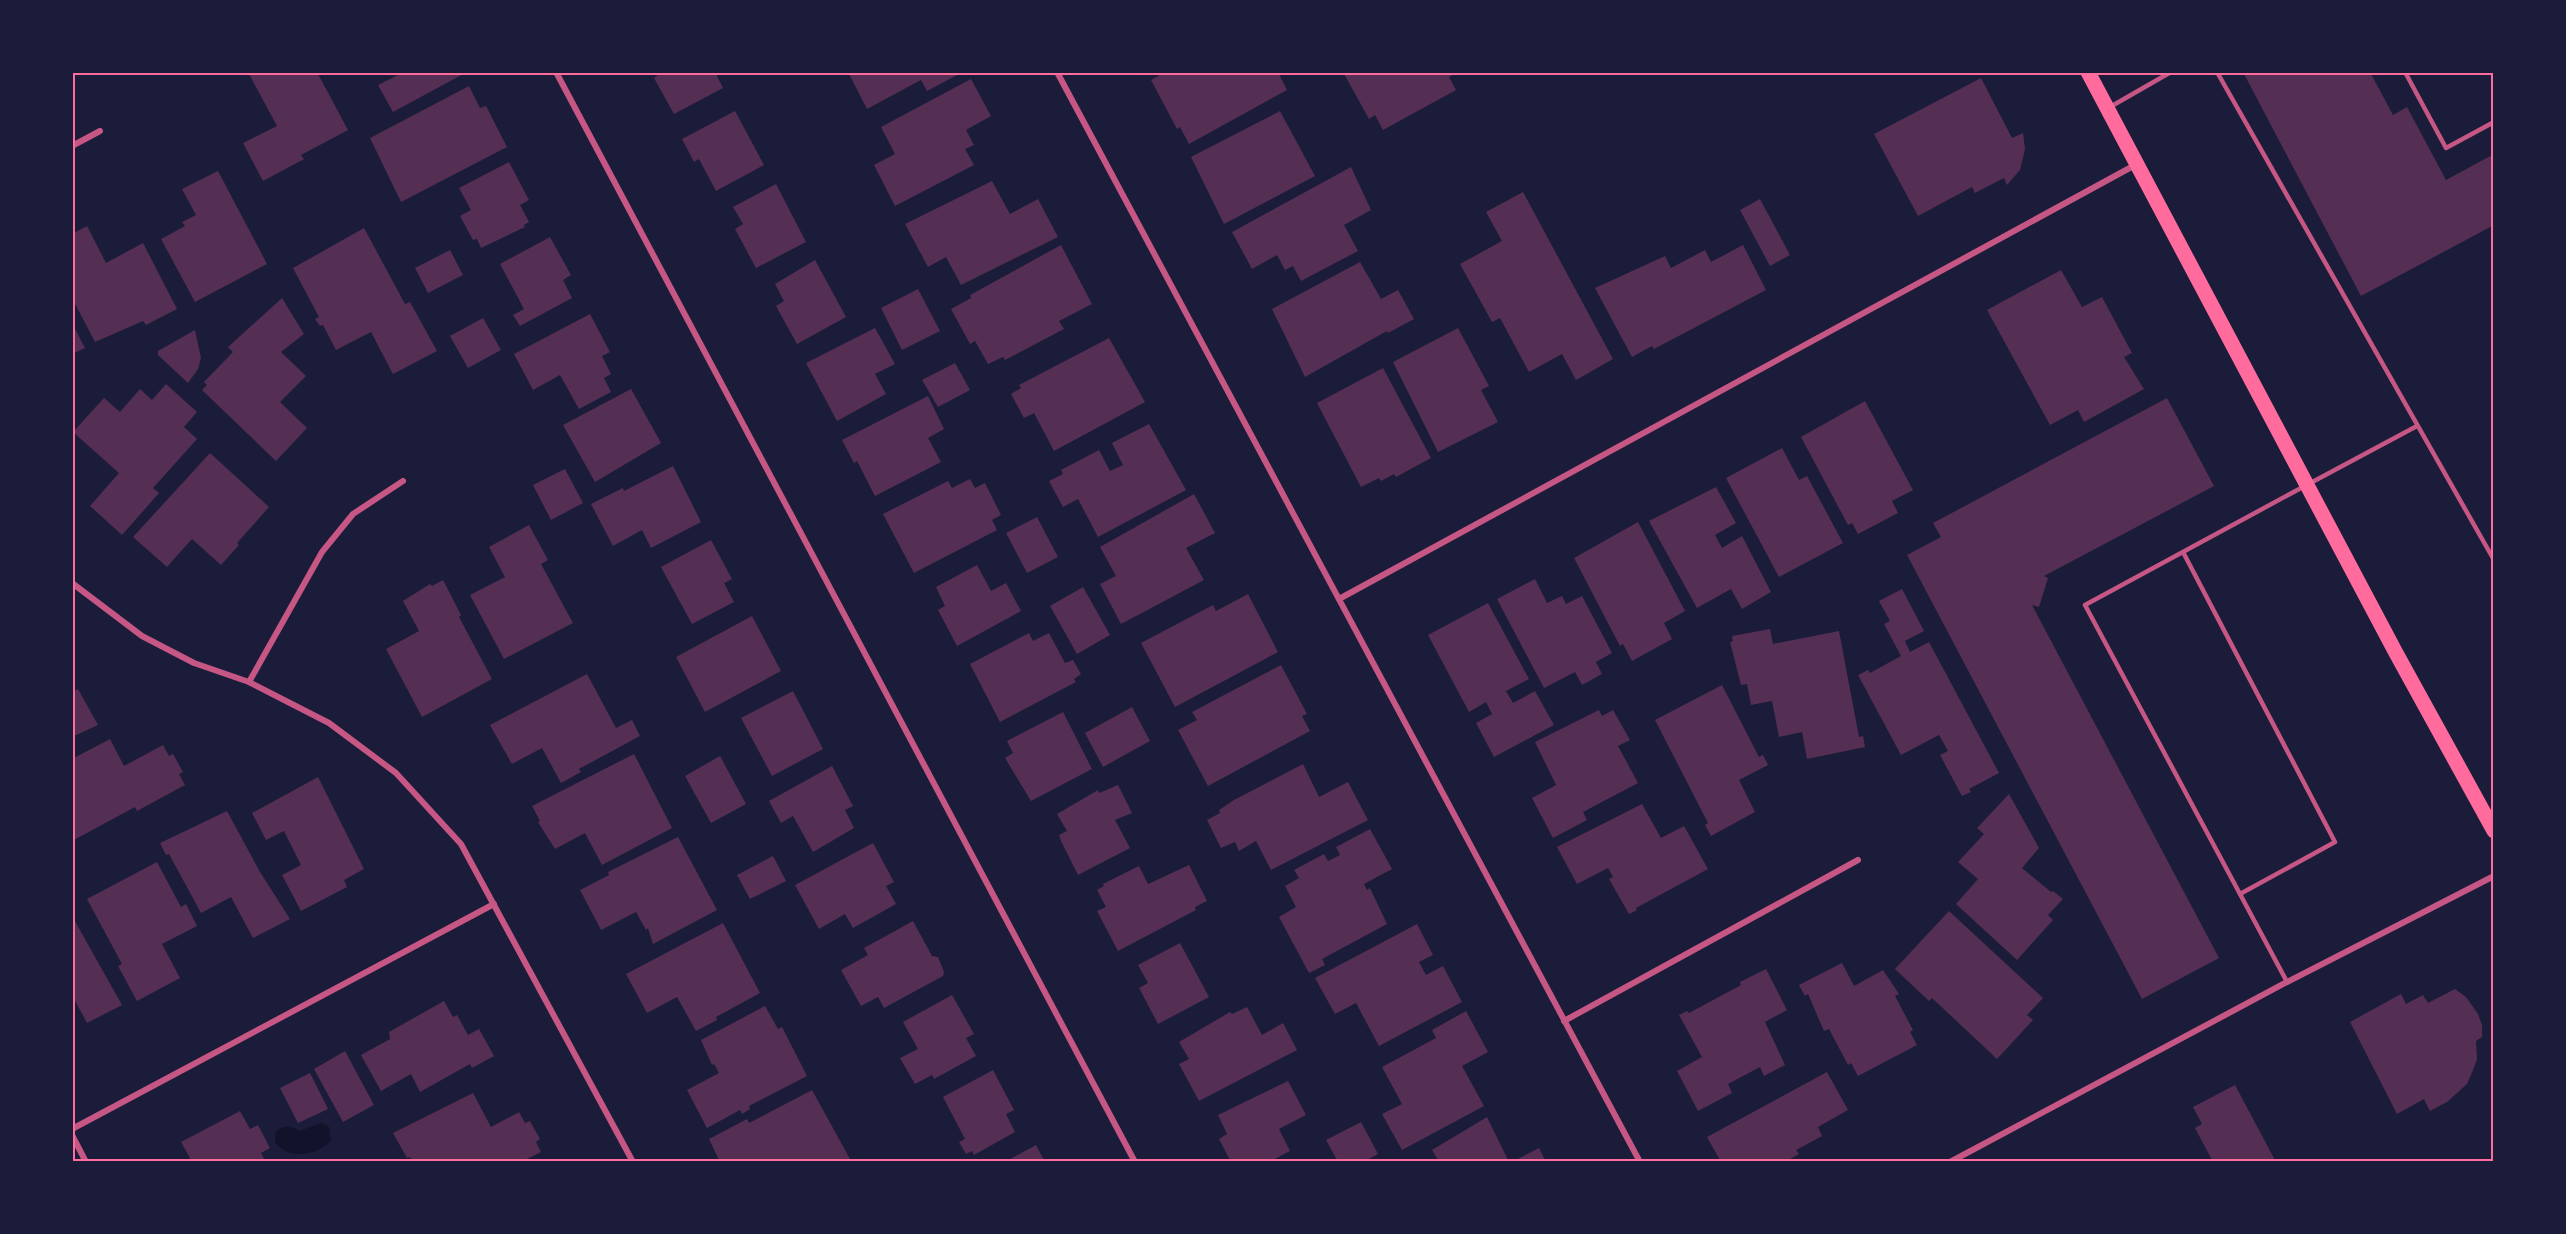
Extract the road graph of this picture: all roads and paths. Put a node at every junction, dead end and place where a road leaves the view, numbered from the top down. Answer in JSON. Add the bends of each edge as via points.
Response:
{"nodes":[{"id":1,"x":556,"y":72,"type":"edge"},
{"id":2,"x":1057,"y":72,"type":"edge"},
{"id":3,"x":2088,"y":72,"type":"edge"},
{"id":4,"x":2171,"y":72,"type":"edge"},
{"id":5,"x":2217,"y":72,"type":"edge"},
{"id":6,"x":2405,"y":72,"type":"edge"},
{"id":7,"x":2108,"y":108,"type":"junction"},
{"id":8,"x":2494,"y":122,"type":"edge"},
{"id":9,"x":100,"y":131,"type":"dead end"},
{"id":10,"x":72,"y":146,"type":"edge"},
{"id":11,"x":2137,"y":164,"type":"junction"},
{"id":12,"x":2417,"y":426,"type":"junction"},
{"id":13,"x":403,"y":481,"type":"dead end"},
{"id":14,"x":2308,"y":484,"type":"junction"},
{"id":15,"x":2183,"y":552,"type":"junction"},
{"id":16,"x":2494,"y":560,"type":"edge"},
{"id":17,"x":72,"y":583,"type":"edge"},
{"id":18,"x":1339,"y":599,"type":"junction"},
{"id":19,"x":249,"y":682,"type":"junction"},
{"id":20,"x":2494,"y":831,"type":"edge"},
{"id":21,"x":1858,"y":860,"type":"dead end"},
{"id":22,"x":2494,"y":876,"type":"edge"},
{"id":23,"x":2240,"y":894,"type":"junction"},
{"id":24,"x":494,"y":904,"type":"junction"},
{"id":25,"x":2287,"y":982,"type":"junction"},
{"id":26,"x":1564,"y":1021,"type":"junction"},
{"id":27,"x":72,"y":1129,"type":"edge"},
{"id":28,"x":72,"y":1135,"type":"edge"},
{"id":29,"x":86,"y":1162,"type":"edge"},
{"id":30,"x":633,"y":1162,"type":"edge"},
{"id":31,"x":1135,"y":1162,"type":"edge"},
{"id":32,"x":1640,"y":1162,"type":"edge"},
{"id":33,"x":1950,"y":1162,"type":"edge"}],
"edges":[{"from":1,"to":31,"type":"street"},
{"from":2,"to":18,"type":"street"},
{"from":3,"to":7,"type":"main road"},
{"from":4,"to":7,"type":"lane"},
{"from":5,"to":12,"type":"lane"},
{"from":6,"to":8,"type":"lane","via":[[2446,148]]},
{"from":7,"to":11,"type":"main road"},
{"from":9,"to":10,"type":"street"},
{"from":11,"to":14,"type":"main road"},
{"from":11,"to":18,"type":"street"},
{"from":12,"to":14,"type":"lane"},
{"from":12,"to":16,"type":"lane"},
{"from":13,"to":19,"type":"street","via":[[353,514],[322,552]]},
{"from":14,"to":15,"type":"lane"},
{"from":14,"to":20,"type":"main road"},
{"from":15,"to":23,"type":"lane","via":[[2335,842]]},
{"from":15,"to":23,"type":"lane","via":[[2085,605]]},
{"from":17,"to":19,"type":"street","via":[[142,636],[194,663]]},
{"from":18,"to":26,"type":"street"},
{"from":19,"to":24,"type":"street","via":[[329,723],[396,773],[461,844]]},
{"from":21,"to":26,"type":"street"},
{"from":22,"to":25,"type":"street"},
{"from":23,"to":25,"type":"lane"},
{"from":24,"to":27,"type":"street"},
{"from":24,"to":30,"type":"street"},
{"from":25,"to":33,"type":"street"},
{"from":26,"to":32,"type":"street"},
{"from":28,"to":29,"type":"street"}]}
